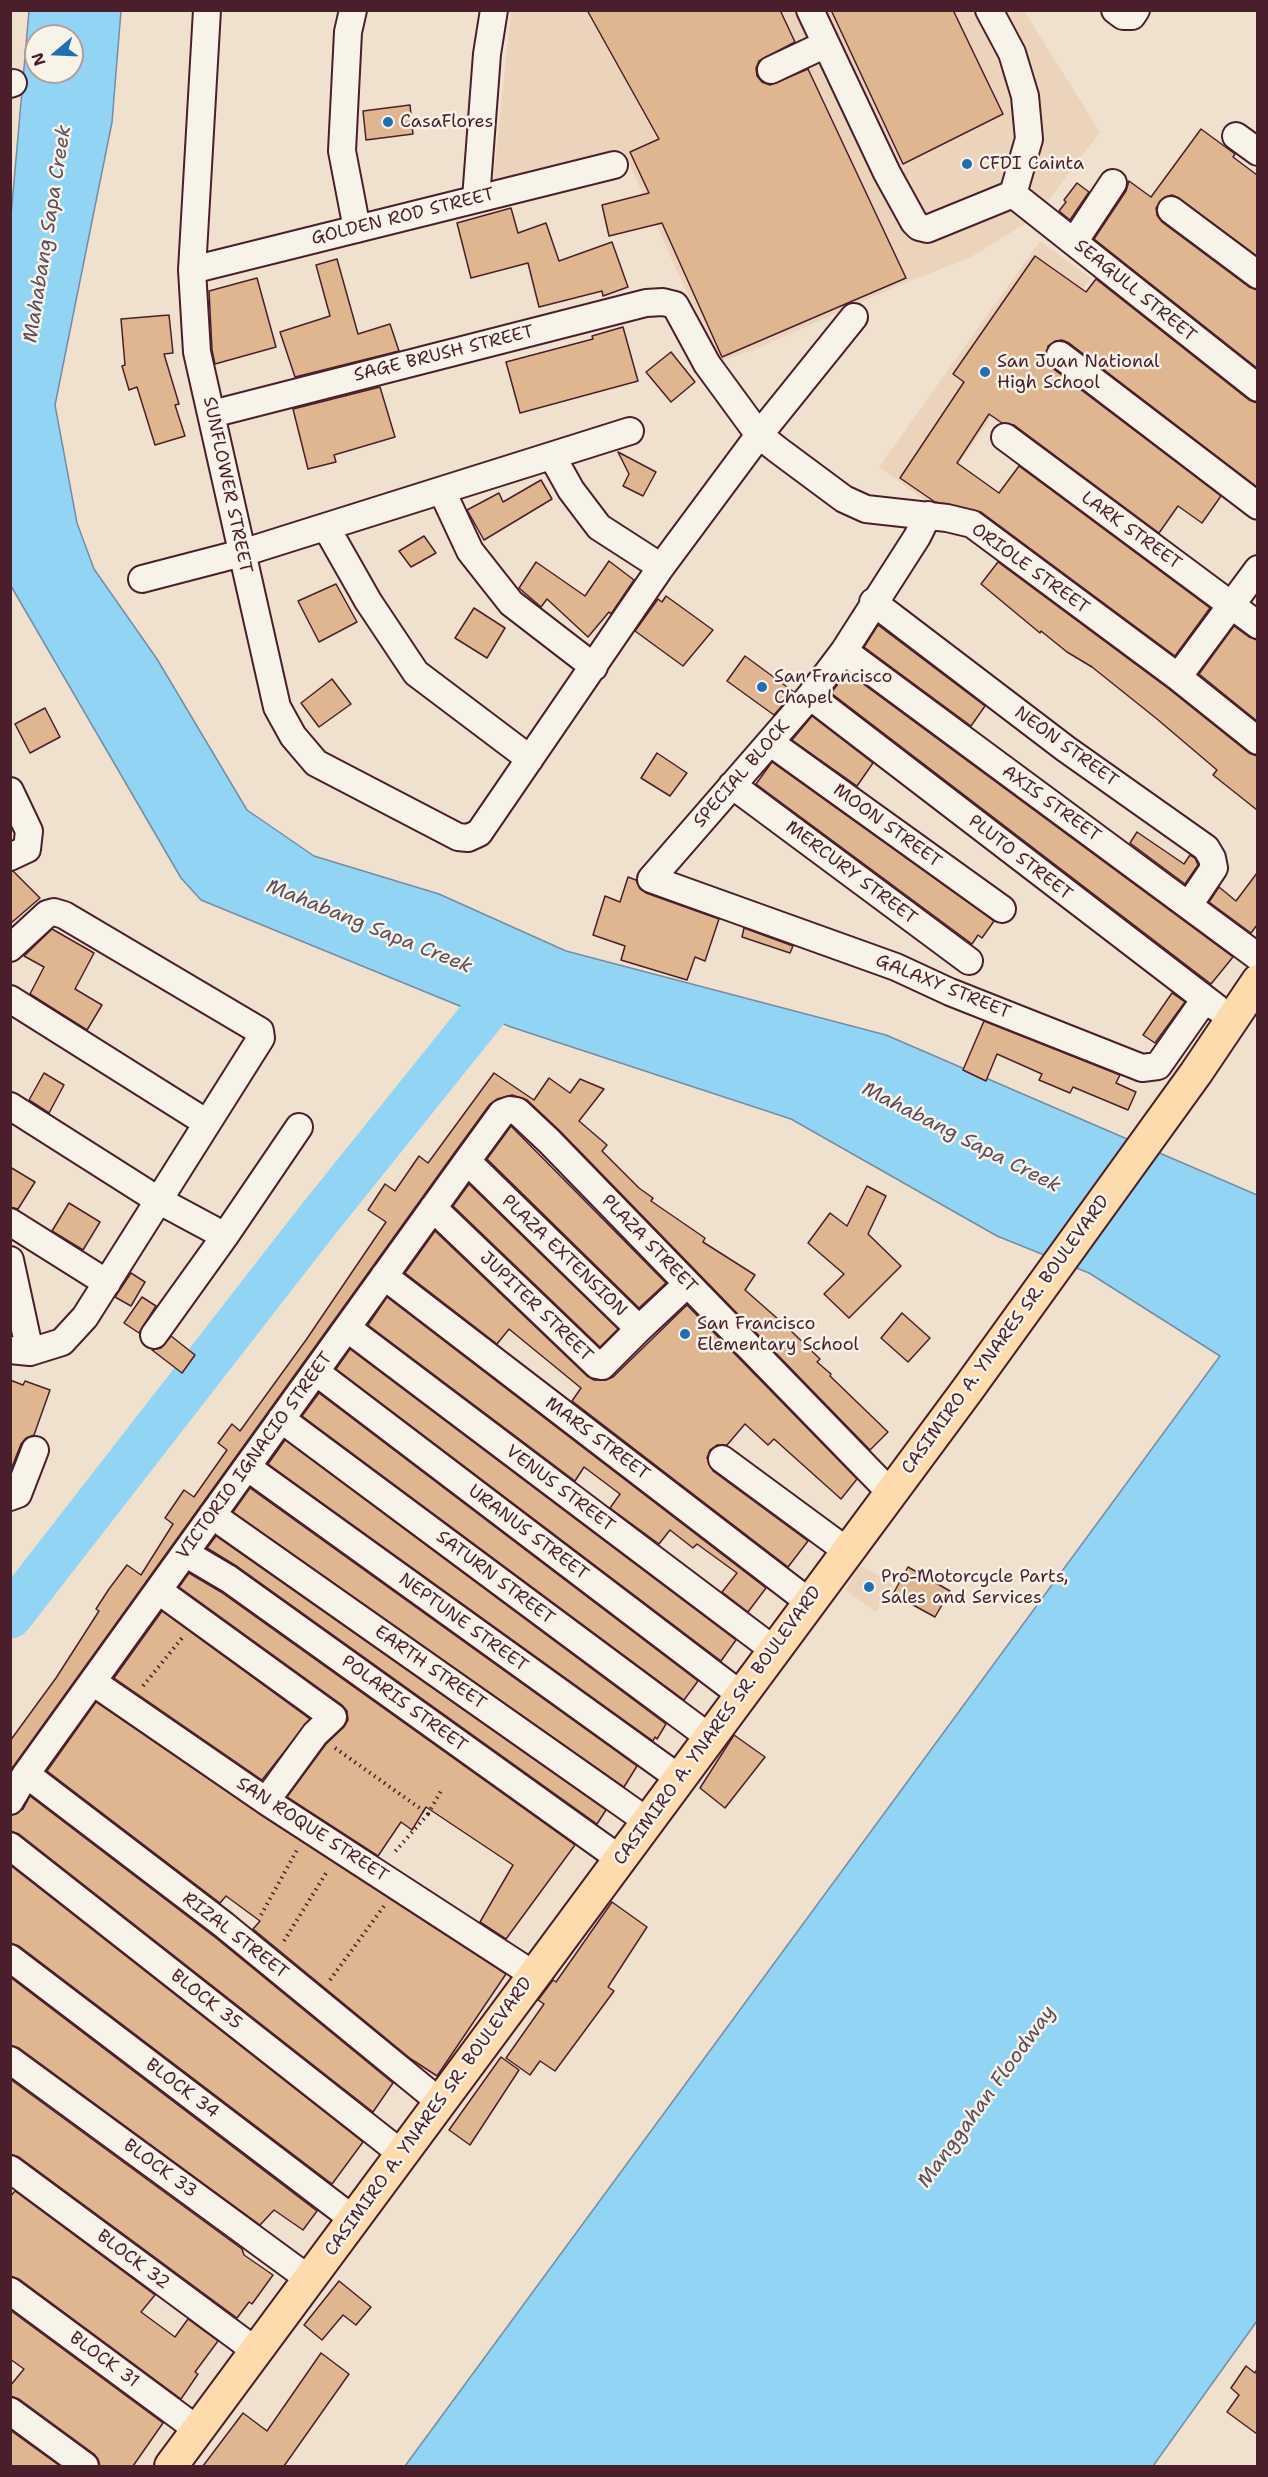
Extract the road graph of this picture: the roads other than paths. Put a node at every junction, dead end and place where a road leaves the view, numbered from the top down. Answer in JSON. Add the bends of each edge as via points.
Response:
{"nodes":[{"id":1,"x":207,"y":10,"type":"edge"},
{"id":2,"x":353,"y":10,"type":"edge"},
{"id":3,"x":494,"y":10,"type":"edge"},
{"id":4,"x":810,"y":10,"type":"edge"},
{"id":5,"x":989,"y":10,"type":"edge"},
{"id":6,"x":1136,"y":10,"type":"edge"},
{"id":7,"x":1115,"y":11,"type":"edge"},
{"id":8,"x":826,"y":44,"type":"junction"},
{"id":9,"x":771,"y":70,"type":"dead end"},
{"id":10,"x":1236,"y":136,"type":"dead end"},
{"id":11,"x":1257,"y":152,"type":"edge"},
{"id":12,"x":614,"y":165,"type":"dead end"},
{"id":13,"x":1113,"y":183,"type":"dead end"},
{"id":14,"x":1013,"y":194,"type":"junction"},
{"id":15,"x":476,"y":199,"type":"junction"},
{"id":16,"x":1171,"y":210,"type":"dead end"},
{"id":17,"x":357,"y":229,"type":"junction"},
{"id":18,"x":1074,"y":242,"type":"junction"},
{"id":19,"x":192,"y":270,"type":"junction"},
{"id":20,"x":1257,"y":275,"type":"edge"},
{"id":21,"x":675,"y":305,"type":"joint"},
{"id":22,"x":854,"y":317,"type":"dead end"},
{"id":23,"x":1060,"y":356,"type":"dead end"},
{"id":24,"x":1257,"y":388,"type":"edge"},
{"id":25,"x":212,"y":414,"type":"junction"},
{"id":26,"x":630,"y":431,"type":"dead end"},
{"id":27,"x":759,"y":435,"type":"junction"},
{"id":28,"x":1005,"y":437,"type":"dead end"},
{"id":29,"x":552,"y":456,"type":"junction"},
{"id":30,"x":442,"y":490,"type":"junction"},
{"id":31,"x":1257,"y":506,"type":"edge"},
{"id":32,"x":928,"y":516,"type":"junction"},
{"id":33,"x":326,"y":527,"type":"junction"},
{"id":34,"x":242,"y":553,"type":"junction"},
{"id":35,"x":661,"y":567,"type":"junction"},
{"id":36,"x":1257,"y":569,"type":"edge"},
{"id":37,"x":142,"y":579,"type":"dead end"},
{"id":38,"x":873,"y":602,"type":"junction"},
{"id":39,"x":1231,"y":604,"type":"junction"},
{"id":40,"x":1257,"y":625,"type":"edge"},
{"id":41,"x":844,"y":651,"type":"junction"},
{"id":42,"x":594,"y":667,"type":"junction"},
{"id":43,"x":1178,"y":676,"type":"junction"},
{"id":44,"x":810,"y":696,"type":"junction"},
{"id":45,"x":1257,"y":741,"type":"edge"},
{"id":46,"x":771,"y":743,"type":"junction"},
{"id":47,"x":530,"y":759,"type":"junction"},
{"id":48,"x":732,"y":785,"type":"junction"},
{"id":49,"x":10,"y":791,"type":"edge"},
{"id":50,"x":10,"y":857,"type":"edge"},
{"id":51,"x":651,"y":879,"type":"joint"},
{"id":52,"x":1189,"y":906,"type":"junction"},
{"id":53,"x":1002,"y":909,"type":"dead end"},
{"id":54,"x":10,"y":948,"type":"edge"},
{"id":55,"x":1257,"y":957,"type":"edge"},
{"id":56,"x":969,"y":962,"type":"dead end"},
{"id":57,"x":1257,"y":981,"type":"edge"},
{"id":58,"x":10,"y":999,"type":"edge"},
{"id":59,"x":1204,"y":999,"type":"junction"},
{"id":60,"x":1232,"y":1018,"type":"junction"},
{"id":61,"x":10,"y":1106,"type":"edge"},
{"id":62,"x":502,"y":1113,"type":"joint"},
{"id":63,"x":207,"y":1123,"type":"junction"},
{"id":64,"x":299,"y":1127,"type":"dead end"},
{"id":65,"x":467,"y":1161,"type":"junction"},
{"id":66,"x":158,"y":1200,"type":"junction"},
{"id":67,"x":433,"y":1208,"type":"junction"},
{"id":68,"x":10,"y":1222,"type":"edge"},
{"id":69,"x":225,"y":1236,"type":"junction"},
{"id":70,"x":10,"y":1260,"type":"edge"},
{"id":71,"x":384,"y":1276,"type":"junction"},
{"id":72,"x":107,"y":1283,"type":"junction"},
{"id":73,"x":687,"y":1284,"type":"junction"},
{"id":74,"x":347,"y":1328,"type":"junction"},
{"id":75,"x":639,"y":1329,"type":"junction"},
{"id":76,"x":154,"y":1335,"type":"dead end"},
{"id":77,"x":20,"y":1351,"type":"edge"},
{"id":78,"x":315,"y":1372,"type":"junction"},
{"id":79,"x":281,"y":1419,"type":"junction"},
{"id":80,"x":35,"y":1450,"type":"dead end"},
{"id":81,"x":722,"y":1459,"type":"dead end"},
{"id":82,"x":247,"y":1467,"type":"junction"},
{"id":83,"x":890,"y":1492,"type":"junction"},
{"id":84,"x":10,"y":1497,"type":"edge"},
{"id":85,"x":212,"y":1515,"type":"junction"},
{"id":86,"x":847,"y":1551,"type":"junction"},
{"id":87,"x":185,"y":1553,"type":"junction"},
{"id":88,"x":159,"y":1591,"type":"junction"},
{"id":89,"x":809,"y":1602,"type":"junction"},
{"id":90,"x":774,"y":1650,"type":"junction"},
{"id":91,"x":93,"y":1682,"type":"junction"},
{"id":92,"x":741,"y":1695,"type":"junction"},
{"id":93,"x":709,"y":1737,"type":"junction"},
{"id":94,"x":26,"y":1774,"type":"junction"},
{"id":95,"x":679,"y":1779,"type":"junction"},
{"id":96,"x":10,"y":1801,"type":"edge"},
{"id":97,"x":266,"y":1801,"type":"junction"},
{"id":98,"x":647,"y":1821,"type":"junction"},
{"id":99,"x":10,"y":1846,"type":"edge"},
{"id":100,"x":620,"y":1859,"type":"junction"},
{"id":101,"x":10,"y":1958,"type":"edge"},
{"id":102,"x":534,"y":1975,"type":"junction"},
{"id":103,"x":10,"y":2060,"type":"edge"},
{"id":104,"x":440,"y":2102,"type":"junction"},
{"id":105,"x":402,"y":2154,"type":"junction"},
{"id":106,"x":10,"y":2169,"type":"edge"},
{"id":107,"x":353,"y":2219,"type":"junction"},
{"id":108,"x":309,"y":2279,"type":"junction"},
{"id":109,"x":10,"y":2291,"type":"edge"},
{"id":110,"x":256,"y":2351,"type":"junction"},
{"id":111,"x":10,"y":2411,"type":"edge"},
{"id":112,"x":198,"y":2430,"type":"junction"},
{"id":113,"x":85,"y":2466,"type":"edge"},
{"id":114,"x":171,"y":2466,"type":"edge"}],
"edges":[{"from":1,"to":19,"type":"street","name":"SUNFLOWER STREET"},
{"from":2,"to":17,"type":"street","via":[[348,32],[342,152]]},
{"from":3,"to":15,"type":"street","via":[[486,54]]},
{"from":4,"to":8,"type":"street"},
{"from":5,"to":14,"type":"street","via":[[1012,53],[1025,96],[1029,139]]},
{"from":6,"to":7,"type":"street","via":[[1132,16]]},
{"from":8,"to":9,"type":"street"},
{"from":8,"to":14,"type":"street","via":[[887,173],[919,227],[927,229]]},
{"from":10,"to":11,"type":"street"},
{"from":12,"to":15,"type":"street","name":"GOLDEN ROD STREET"},
{"from":13,"to":18,"type":"street"},
{"from":14,"to":18,"type":"street","name":"SEAGULL STREET"},
{"from":15,"to":17,"type":"street","name":"GOLDEN ROD STREET"},
{"from":16,"to":20,"type":"street"},
{"from":17,"to":19,"type":"street","name":"GOLDEN ROD STREET"},
{"from":18,"to":24,"type":"street","name":"SEAGULL STREET"},
{"from":19,"to":25,"type":"street","name":"SUNFLOWER STREET","via":[[197,352]]},
{"from":21,"to":25,"type":"street","name":"SAGE BRUSH STREET","via":[[646,303]]},
{"from":21,"to":27,"type":"street","name":"ORIOLE STREET","via":[[707,364]]},
{"from":22,"to":27,"type":"street"},
{"from":23,"to":31,"type":"street"},
{"from":25,"to":34,"type":"street","name":"SUNFLOWER STREET"},
{"from":26,"to":29,"type":"street"},
{"from":27,"to":32,"type":"street","name":"ORIOLE STREET","via":[[844,499],[866,509]]},
{"from":27,"to":35,"type":"street"},
{"from":28,"to":39,"type":"street","name":"LARK STREET"},
{"from":29,"to":30,"type":"street"},
{"from":29,"to":35,"type":"street","via":[[571,490],[599,526]]},
{"from":30,"to":33,"type":"street"},
{"from":30,"to":42,"type":"street","via":[[470,551],[511,603]]},
{"from":32,"to":38,"type":"street","name":"SPECIAL BLOCK"},
{"from":32,"to":43,"type":"street","name":"ORIOLE STREET","via":[[972,524]]},
{"from":33,"to":34,"type":"street"},
{"from":33,"to":47,"type":"street","via":[[368,601],[416,672]]},
{"from":34,"to":37,"type":"street"},
{"from":34,"to":47,"type":"street","name":"SUNFLOWER STREET","via":[[277,707],[293,736],[316,764],[458,837],[468,838],[479,832]]},
{"from":35,"to":42,"type":"street"},
{"from":36,"to":39,"type":"street"},
{"from":38,"to":41,"type":"street","name":"SPECIAL BLOCK"},
{"from":38,"to":52,"type":"street","name":"NEON STREET","via":[[1066,749],[1206,848],[1214,868]]},
{"from":39,"to":40,"type":"street","name":"LARK STREET"},
{"from":39,"to":43,"type":"street"},
{"from":41,"to":44,"type":"street","name":"SPECIAL BLOCK"},
{"from":41,"to":52,"type":"street","name":"AXIS STREET"},
{"from":42,"to":47,"type":"street"},
{"from":43,"to":45,"type":"street","name":"ORIOLE STREET"},
{"from":44,"to":46,"type":"street","name":"SPECIAL BLOCK"},
{"from":44,"to":59,"type":"street","name":"PLUTO STREET"},
{"from":46,"to":48,"type":"street","name":"SPECIAL BLOCK"},
{"from":46,"to":53,"type":"street","name":"MOON STREET"},
{"from":48,"to":51,"type":"street","name":"SPECIAL BLOCK"},
{"from":48,"to":56,"type":"street","name":"MERCURY STREET"},
{"from":49,"to":50,"type":"street","via":[[29,831],[27,849]]},
{"from":51,"to":59,"type":"street","name":"GALAXY STREET","via":[[896,967],[1142,1068],[1158,1066]]},
{"from":52,"to":55,"type":"street","name":"AXIS STREET"},
{"from":54,"to":63,"type":"street","via":[[47,914],[64,915],[260,1032],[261,1038]]},
{"from":57,"to":60,"type":"main road","name":"CASIMIRO A. YNARES SR. BOULEVARD"},
{"from":58,"to":63,"type":"street"},
{"from":59,"to":60,"type":"street","name":"PLUTO STREET"},
{"from":60,"to":83,"type":"main road","name":"CASIMIRO A. YNARES SR. BOULEVARD","via":[[1023,1314]]},
{"from":61,"to":66,"type":"street"},
{"from":62,"to":65,"type":"street","name":"VICTORIO IGNACIO STREET"},
{"from":62,"to":73,"type":"street","name":"PLAZA STREET","via":[[517,1111]]},
{"from":63,"to":66,"type":"street"},
{"from":64,"to":69,"type":"street"},
{"from":65,"to":67,"type":"street","name":"VICTORIO IGNACIO STREET"},
{"from":65,"to":75,"type":"street","name":"PLAZA EXTENSION"},
{"from":66,"to":69,"type":"street"},
{"from":66,"to":72,"type":"street"},
{"from":67,"to":71,"type":"street","name":"VICTORIO IGNACIO STREET"},
{"from":67,"to":75,"type":"street","name":"JUPITER STREET","via":[[597,1365],[602,1366]]},
{"from":68,"to":72,"type":"street"},
{"from":69,"to":76,"type":"street"},
{"from":70,"to":77,"type":"street"},
{"from":71,"to":74,"type":"street","name":"VICTORIO IGNACIO STREET"},
{"from":71,"to":89,"type":"street","name":"MARS STREET"},
{"from":72,"to":77,"type":"street","via":[[85,1317],[62,1342]]},
{"from":73,"to":75,"type":"street","name":"PLAZA EXTENSION"},
{"from":73,"to":83,"type":"street","name":"PLAZA STREET"},
{"from":74,"to":78,"type":"street","name":"VICTORIO IGNACIO STREET"},
{"from":74,"to":90,"type":"street","name":"VENUS STREET"},
{"from":78,"to":79,"type":"street","name":"VICTORIO IGNACIO STREET"},
{"from":78,"to":92,"type":"street","name":"URANUS STREET"},
{"from":79,"to":82,"type":"street","name":"VICTORIO IGNACIO STREET"},
{"from":79,"to":93,"type":"street","name":"SATURN STREET"},
{"from":80,"to":84,"type":"street","via":[[18,1494]]},
{"from":81,"to":86,"type":"street"},
{"from":82,"to":85,"type":"street","name":"VICTORIO IGNACIO STREET"},
{"from":82,"to":95,"type":"street","name":"NEPTUNE STREET"},
{"from":83,"to":86,"type":"main road","name":"CASIMIRO A. YNARES SR. BOULEVARD"},
{"from":85,"to":87,"type":"street","name":"VICTORIO IGNACIO STREET"},
{"from":85,"to":98,"type":"street","name":"EARTH STREET"},
{"from":86,"to":89,"type":"main road","name":"CASIMIRO A. YNARES SR. BOULEVARD"},
{"from":87,"to":88,"type":"street","name":"VICTORIO IGNACIO STREET"},
{"from":87,"to":100,"type":"street","name":"POLARIS STREET","via":[[229,1580]]},
{"from":88,"to":91,"type":"street","name":"VICTORIO IGNACIO STREET"},
{"from":88,"to":97,"type":"street","via":[[333,1717],[315,1734]]},
{"from":89,"to":90,"type":"main road","name":"CASIMIRO A. YNARES SR. BOULEVARD"},
{"from":90,"to":92,"type":"main road","name":"CASIMIRO A. YNARES SR. BOULEVARD"},
{"from":91,"to":94,"type":"street","name":"VICTORIO IGNACIO STREET"},
{"from":91,"to":97,"type":"street","name":"SAN ROQUE STREET"},
{"from":92,"to":93,"type":"main road","name":"CASIMIRO A. YNARES SR. BOULEVARD"},
{"from":93,"to":95,"type":"main road","name":"CASIMIRO A. YNARES SR. BOULEVARD"},
{"from":94,"to":96,"type":"street","name":"VICTORIO IGNACIO STREET"},
{"from":94,"to":104,"type":"street","name":"RIZAL STREET","via":[[224,1925]]},
{"from":95,"to":98,"type":"main road","name":"CASIMIRO A. YNARES SR. BOULEVARD"},
{"from":97,"to":102,"type":"street","name":"SAN ROQUE STREET"},
{"from":98,"to":100,"type":"main road","name":"CASIMIRO A. YNARES SR. BOULEVARD"},
{"from":99,"to":105,"type":"street","name":"BLOCK 35"},
{"from":100,"to":102,"type":"main road","name":"CASIMIRO A. YNARES SR. BOULEVARD"},
{"from":101,"to":107,"type":"street","name":"BLOCK 34"},
{"from":102,"to":104,"type":"main road","name":"CASIMIRO A. YNARES SR. BOULEVARD"},
{"from":103,"to":108,"type":"street","name":"BLOCK 33"},
{"from":104,"to":105,"type":"main road","name":"CASIMIRO A. YNARES SR. BOULEVARD"},
{"from":105,"to":107,"type":"main road","name":"CASIMIRO A. YNARES SR. BOULEVARD"},
{"from":106,"to":110,"type":"street","name":"BLOCK 32"},
{"from":107,"to":108,"type":"main road","name":"CASIMIRO A. YNARES SR. BOULEVARD"},
{"from":108,"to":110,"type":"main road","name":"CASIMIRO A. YNARES SR. BOULEVARD"},
{"from":109,"to":112,"type":"street","name":"BLOCK 31"},
{"from":110,"to":112,"type":"main road","name":"CASIMIRO A. YNARES SR. BOULEVARD"},
{"from":111,"to":113,"type":"street"},
{"from":112,"to":114,"type":"main road","name":"CASIMIRO A. YNARES SR. BOULEVARD"}]}
